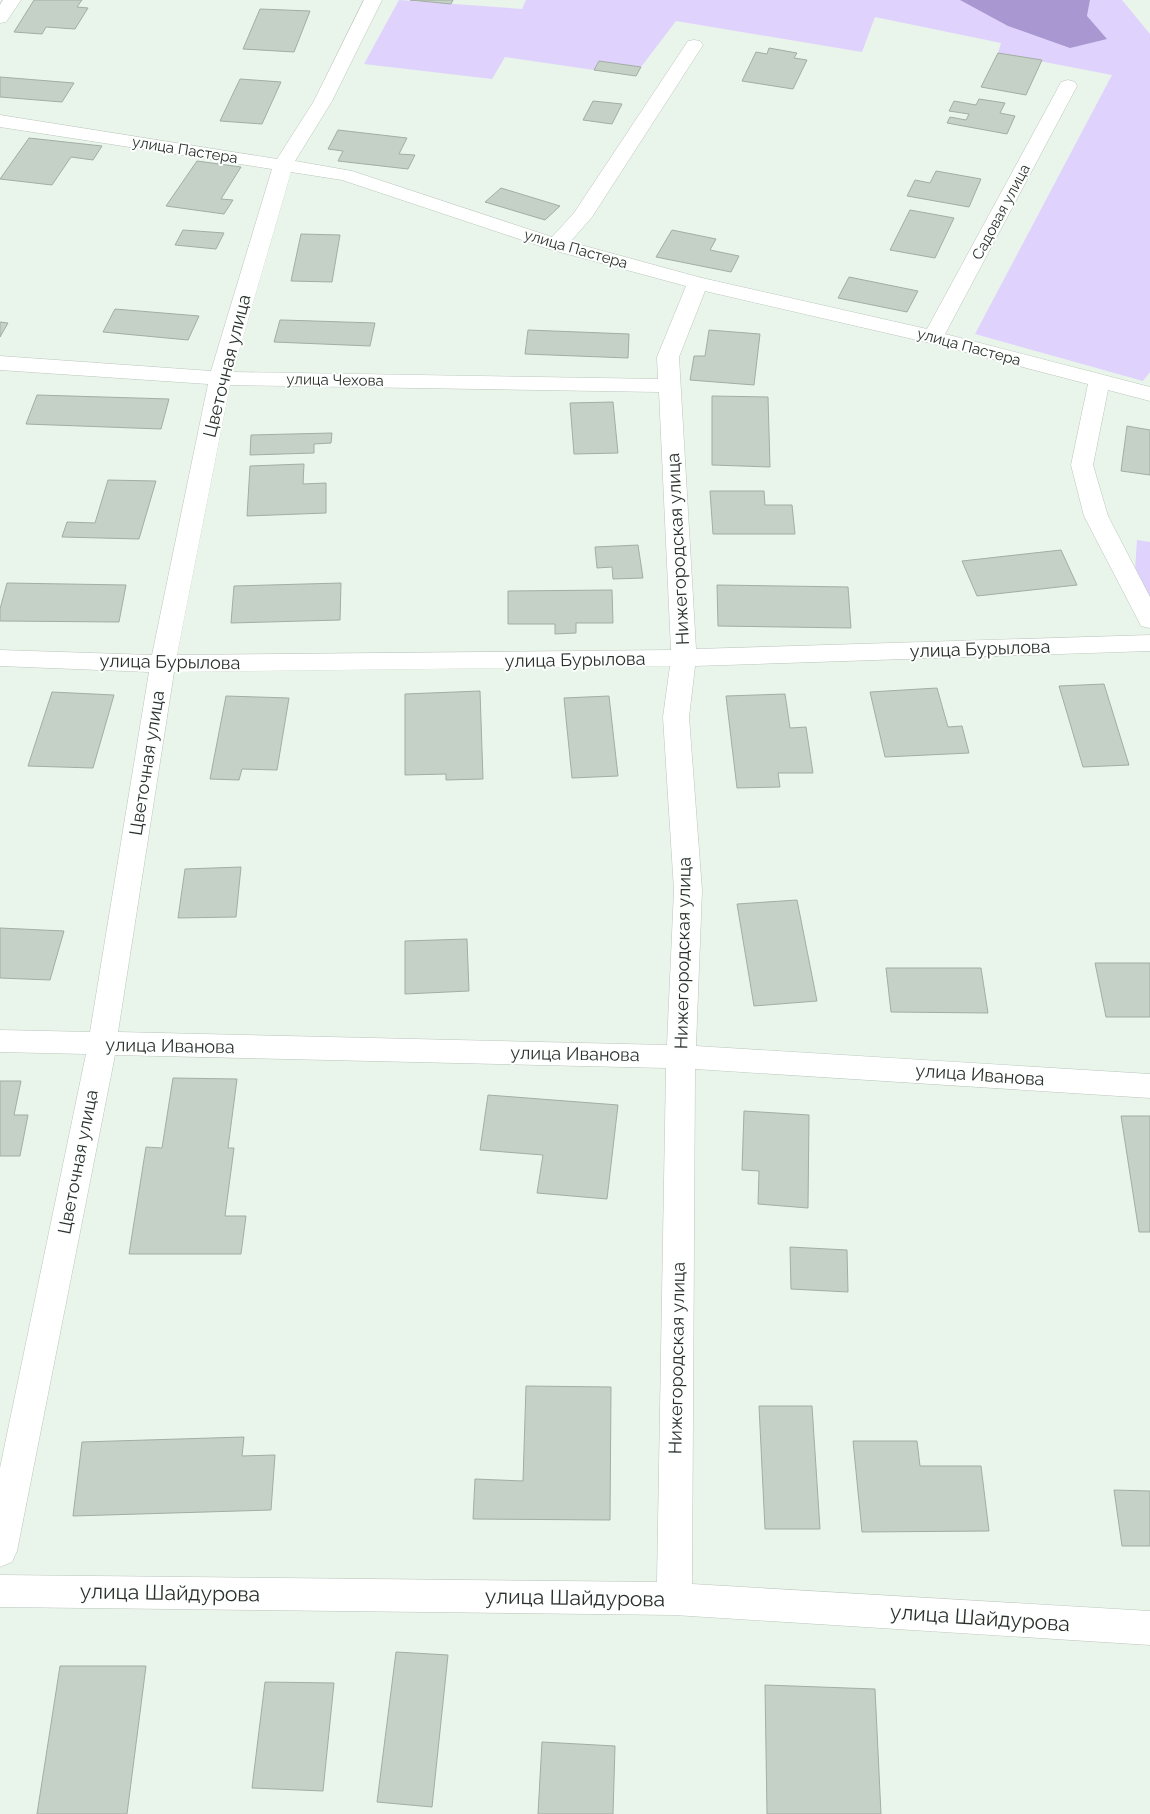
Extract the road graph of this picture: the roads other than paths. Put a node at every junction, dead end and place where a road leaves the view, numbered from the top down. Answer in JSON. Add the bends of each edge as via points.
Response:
{"nodes":[{"id":1,"x":12,"y":0,"type":"edge"},
{"id":2,"x":373,"y":0,"type":"edge"},
{"id":3,"x":0,"y":18,"type":"edge"},
{"id":4,"x":694,"y":44,"type":"dead end"},
{"id":5,"x":1068,"y":86,"type":"dead end"},
{"id":6,"x":0,"y":121,"type":"edge"},
{"id":7,"x":282,"y":165,"type":"junction"},
{"id":8,"x":556,"y":245,"type":"junction"},
{"id":9,"x":698,"y":283,"type":"junction"},
{"id":10,"x":934,"y":337,"type":"junction"},
{"id":11,"x":0,"y":363,"type":"edge"},
{"id":12,"x":220,"y":378,"type":"junction"},
{"id":13,"x":1098,"y":382,"type":"junction"},
{"id":14,"x":670,"y":386,"type":"junction"},
{"id":15,"x":1150,"y":394,"type":"edge"},
{"id":16,"x":1150,"y":620,"type":"edge"},
{"id":17,"x":1150,"y":643,"type":"edge"},
{"id":18,"x":0,"y":658,"type":"edge"},
{"id":19,"x":684,"y":658,"type":"junction"},
{"id":20,"x":163,"y":664,"type":"junction"},
{"id":21,"x":0,"y":1042,"type":"edge"},
{"id":22,"x":102,"y":1045,"type":"junction"},
{"id":23,"x":680,"y":1057,"type":"junction"},
{"id":24,"x":1150,"y":1086,"type":"edge"},
{"id":25,"x":0,"y":1551,"type":"edge"},
{"id":26,"x":0,"y":1591,"type":"edge"},
{"id":27,"x":674,"y":1599,"type":"junction"},
{"id":28,"x":1150,"y":1628,"type":"edge"}],
"edges":[{"from":1,"to":3,"type":"street"},
{"from":2,"to":7,"type":"street","name":"Цветочная улица","via":[[324,101]]},
{"from":4,"to":8,"type":"street","via":[[582,217]]},
{"from":5,"to":10,"type":"street","name":"Садовая улица"},
{"from":6,"to":7,"type":"street","name":"улица Пастера"},
{"from":7,"to":8,"type":"street","name":"улица Пастера","via":[[344,174]]},
{"from":7,"to":12,"type":"street","name":"Цветочная улица"},
{"from":8,"to":9,"type":"street","name":"улица Пастера"},
{"from":9,"to":10,"type":"street","name":"улица Пастера"},
{"from":9,"to":14,"type":"street","name":"Нижегородская улица","via":[[668,357]]},
{"from":10,"to":13,"type":"street","name":"улица Пастера"},
{"from":11,"to":12,"type":"street","name":"улица Чехова"},
{"from":12,"to":14,"type":"street","name":"улица Чехова"},
{"from":12,"to":20,"type":"street","name":"Цветочная улица"},
{"from":13,"to":15,"type":"street","name":"улица Пастера"},
{"from":13,"to":16,"type":"street","via":[[1082,465],[1096,516]]},
{"from":14,"to":19,"type":"street","name":"Нижегородская улица"},
{"from":17,"to":19,"type":"street","name":"улица Бурылова"},
{"from":18,"to":20,"type":"street","name":"улица Бурылова"},
{"from":19,"to":20,"type":"street","name":"улица Бурылова"},
{"from":19,"to":23,"type":"street","name":"Нижегородская улица","via":[[676,717],[688,890]]},
{"from":20,"to":22,"type":"street","name":"Цветочная улица"},
{"from":21,"to":22,"type":"street","name":"улица Иванова"},
{"from":22,"to":23,"type":"street","name":"улица Иванова"},
{"from":22,"to":25,"type":"street","name":"Цветочная улица"},
{"from":23,"to":24,"type":"street","name":"улица Иванова"},
{"from":23,"to":27,"type":"street","name":"Нижегородская улица"},
{"from":26,"to":27,"type":"street","name":"улица Шайдурова"},
{"from":27,"to":28,"type":"street","name":"улица Шайдурова"}]}
